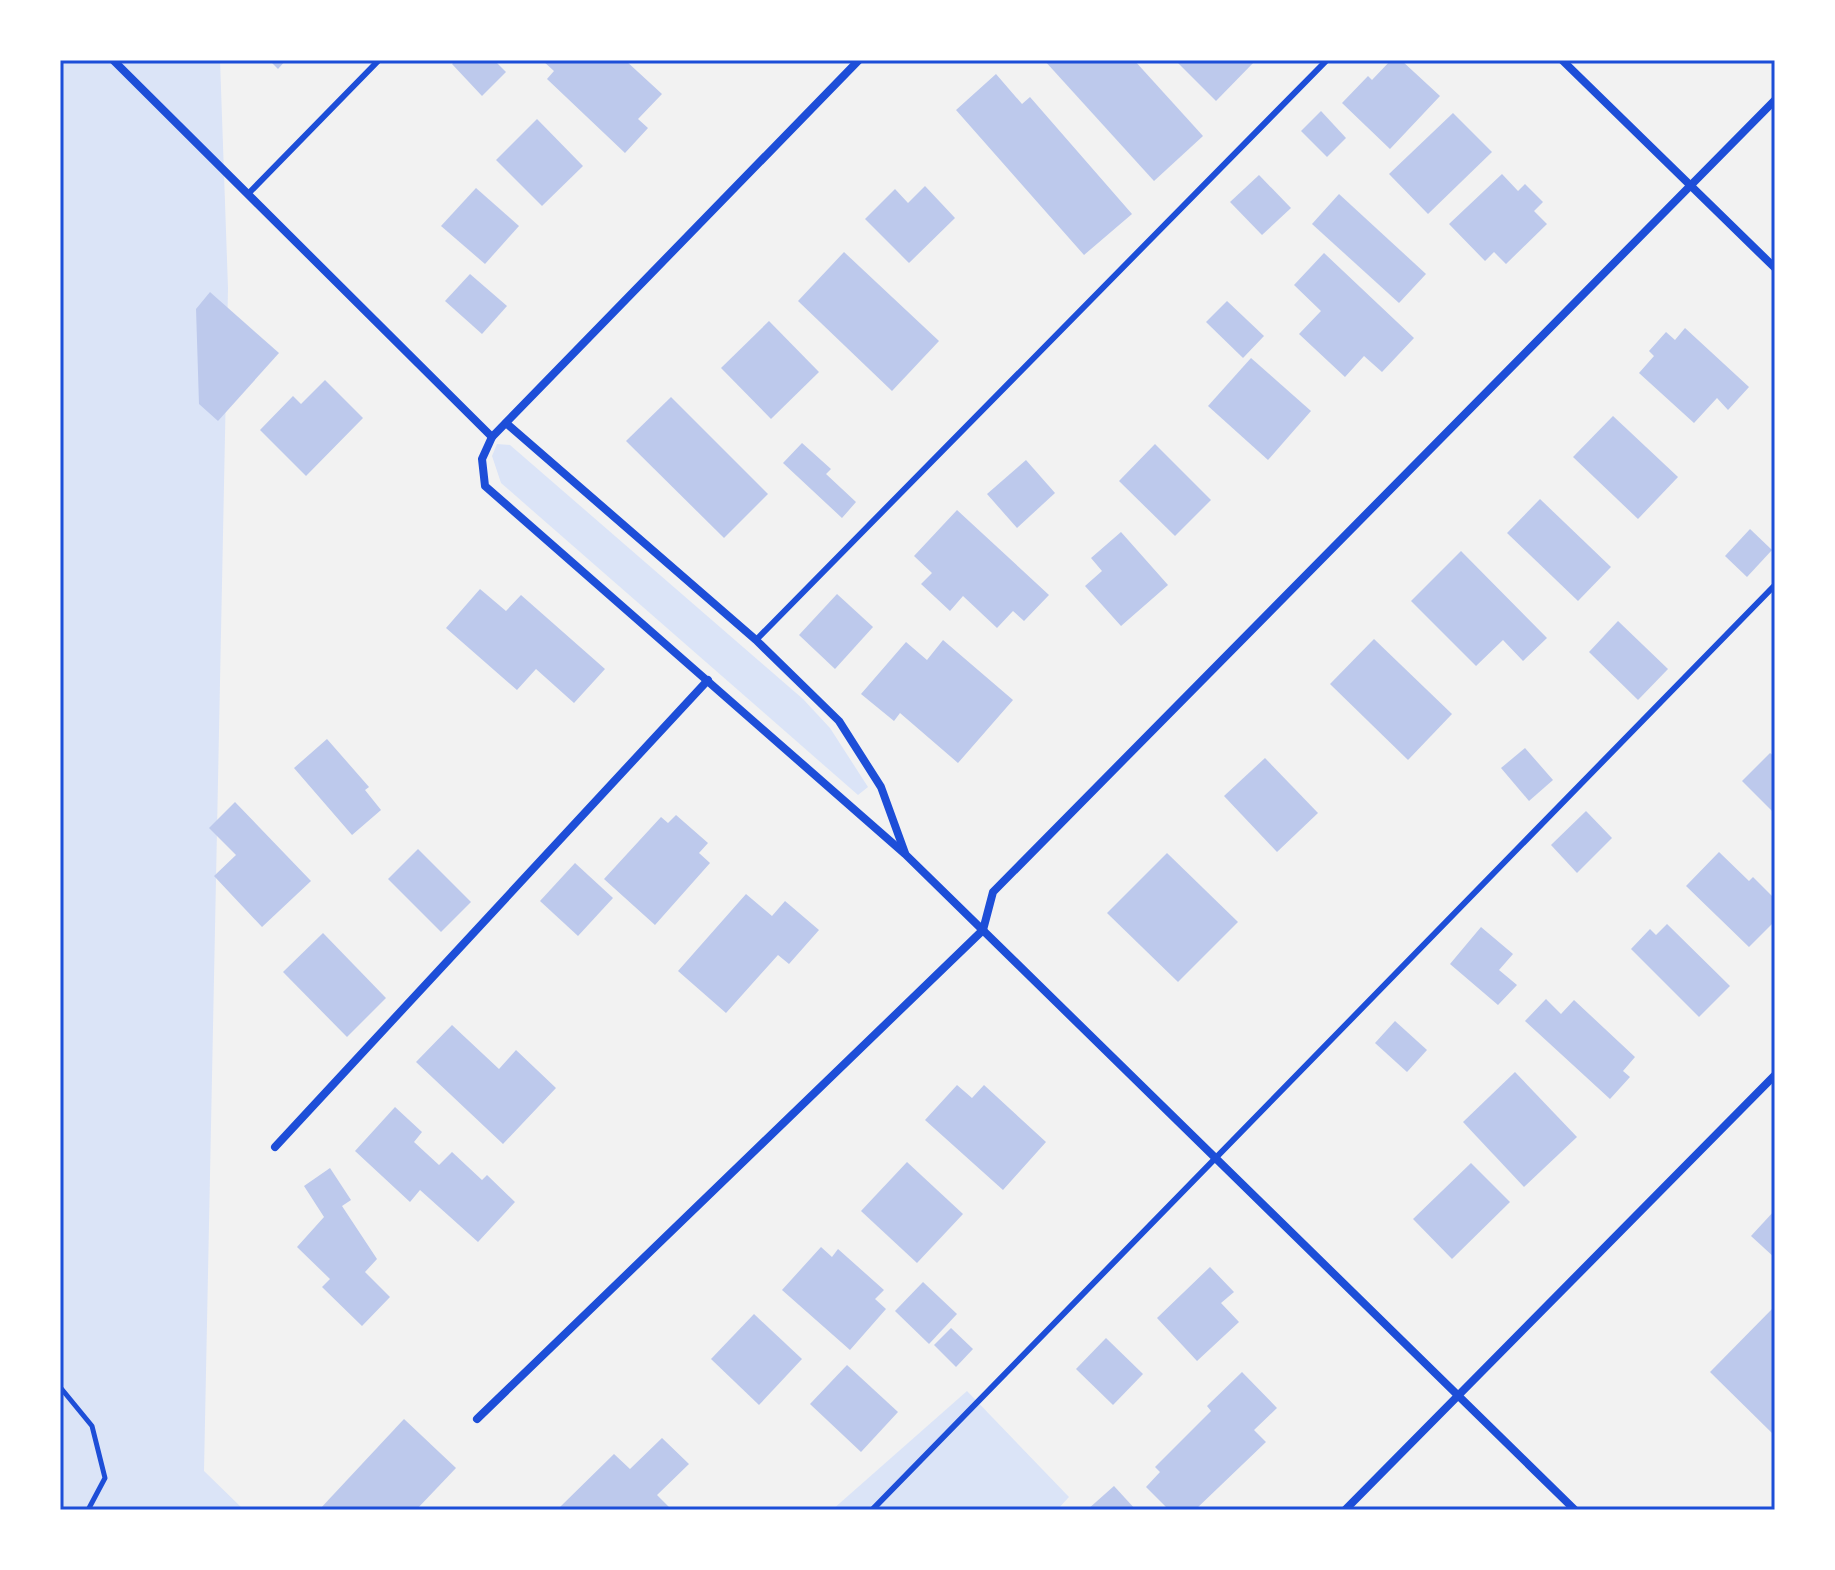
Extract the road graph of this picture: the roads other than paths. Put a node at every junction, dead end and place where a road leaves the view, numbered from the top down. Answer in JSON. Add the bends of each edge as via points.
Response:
{"nodes":[{"id":1,"x":113,"y":60,"type":"edge"},
{"id":2,"x":379,"y":60,"type":"edge"},
{"id":3,"x":859,"y":60,"type":"edge"},
{"id":4,"x":1327,"y":60,"type":"edge"},
{"id":5,"x":1562,"y":60,"type":"edge"},
{"id":6,"x":1775,"y":100,"type":"edge"},
{"id":7,"x":1690,"y":186,"type":"junction"},
{"id":8,"x":248,"y":194,"type":"junction"},
{"id":9,"x":1775,"y":268,"type":"edge"},
{"id":10,"x":506,"y":423,"type":"junction"},
{"id":11,"x":492,"y":437,"type":"junction"},
{"id":12,"x":1775,"y":585,"type":"edge"},
{"id":13,"x":756,"y":640,"type":"junction"},
{"id":14,"x":708,"y":680,"type":"junction"},
{"id":15,"x":905,"y":854,"type":"junction"},
{"id":16,"x":983,"y":930,"type":"junction"},
{"id":17,"x":1775,"y":1075,"type":"edge"},
{"id":18,"x":275,"y":1147,"type":"dead end"},
{"id":19,"x":1216,"y":1158,"type":"junction"},
{"id":20,"x":1458,"y":1396,"type":"junction"},
{"id":21,"x":477,"y":1419,"type":"dead end"},
{"id":22,"x":872,"y":1510,"type":"edge"},
{"id":23,"x":1345,"y":1510,"type":"edge"},
{"id":24,"x":1575,"y":1510,"type":"edge"}],
"edges":[{"from":1,"to":8,"type":"street"},
{"from":2,"to":8,"type":"lane"},
{"from":3,"to":10,"type":"street"},
{"from":4,"to":13,"type":"lane"},
{"from":5,"to":7,"type":"street"},
{"from":6,"to":7,"type":"street"},
{"from":7,"to":9,"type":"street"},
{"from":7,"to":16,"type":"street","via":[[993,892]]},
{"from":8,"to":11,"type":"street"},
{"from":10,"to":11,"type":"street"},
{"from":10,"to":13,"type":"street"},
{"from":11,"to":14,"type":"street","via":[[482,459],[485,486]]},
{"from":12,"to":19,"type":"lane"},
{"from":13,"to":15,"type":"street","via":[[839,721],[881,787]]},
{"from":14,"to":15,"type":"street"},
{"from":14,"to":18,"type":"street"},
{"from":15,"to":16,"type":"street"},
{"from":16,"to":19,"type":"street"},
{"from":16,"to":21,"type":"street"},
{"from":17,"to":20,"type":"street"},
{"from":19,"to":20,"type":"street"},
{"from":19,"to":22,"type":"lane"},
{"from":20,"to":23,"type":"street"},
{"from":20,"to":24,"type":"street"}]}
